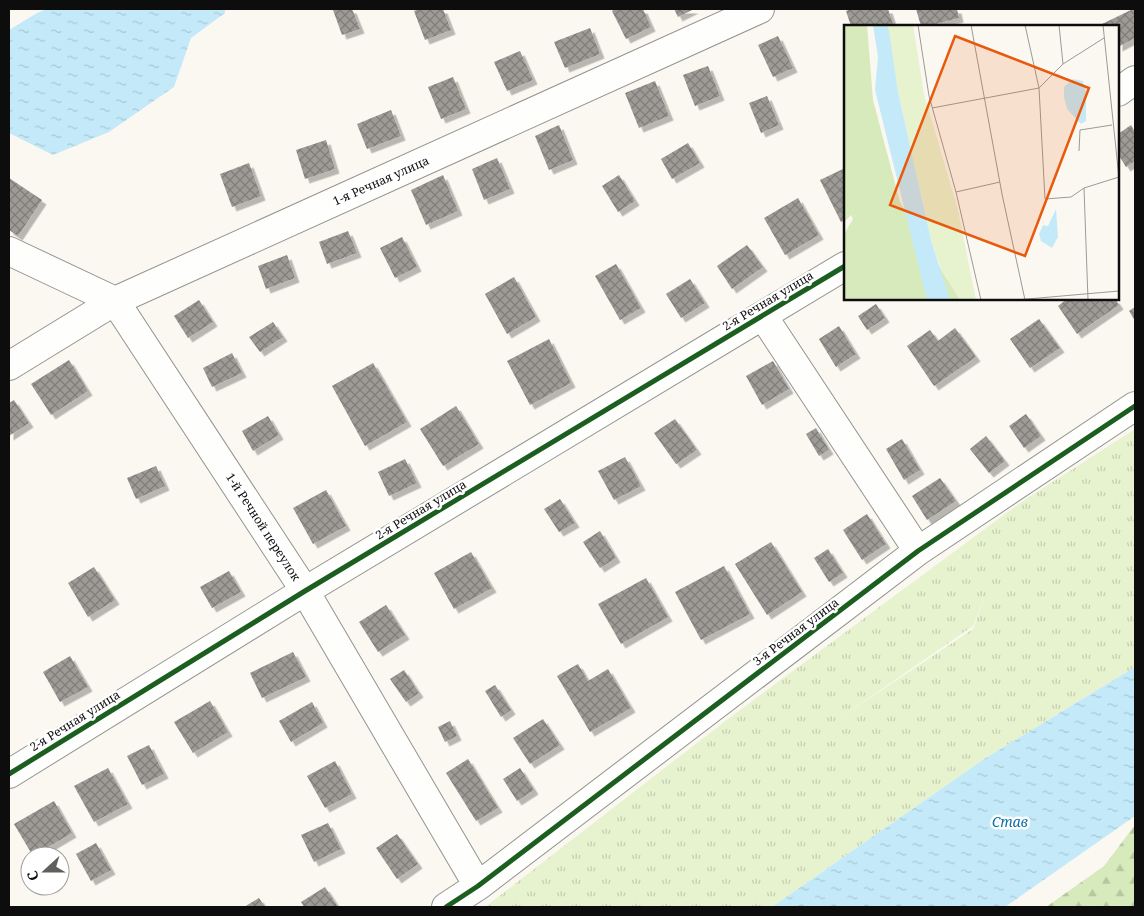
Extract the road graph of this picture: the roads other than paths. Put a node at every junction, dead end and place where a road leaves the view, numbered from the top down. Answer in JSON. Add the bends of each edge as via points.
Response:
{"nodes":[{"id":1,"x":760,"y":9,"type":"edge"},
{"id":2,"x":1135,"y":80,"type":"edge"},
{"id":3,"x":1119,"y":91,"type":"edge"},
{"id":4,"x":9,"y":251,"type":"edge"},
{"id":5,"x":844,"y":267,"type":"edge"},
{"id":6,"x":115,"y":301,"type":"junction"},
{"id":7,"x":763,"y":316,"type":"junction"},
{"id":8,"x":9,"y":366,"type":"edge"},
{"id":9,"x":1135,"y":406,"type":"edge"},
{"id":10,"x":918,"y":551,"type":"junction"},
{"id":11,"x":305,"y":591,"type":"junction"},
{"id":12,"x":9,"y":774,"type":"edge"},
{"id":13,"x":478,"y":886,"type":"junction"},
{"id":14,"x":446,"y":907,"type":"edge"}],
"edges":[{"from":1,"to":6,"type":"street","name":"1-я Речная улица"},
{"from":2,"to":3,"type":"street"},
{"from":4,"to":6,"type":"street"},
{"from":5,"to":7,"type":"street","name":"2-я Речная улица"},
{"from":6,"to":8,"type":"street","name":"1-я Речная улица"},
{"from":6,"to":11,"type":"street","name":"1-й Речной переулок"},
{"from":7,"to":10,"type":"street"},
{"from":7,"to":11,"type":"street","name":"2-я Речная улица"},
{"from":9,"to":10,"type":"street","name":"3-я Речная улица"},
{"from":10,"to":13,"type":"street","name":"3-я Речная улица"},
{"from":11,"to":12,"type":"street","name":"2-я Речная улица"},
{"from":11,"to":13,"type":"street","name":"1-й Речной переулок"},
{"from":13,"to":14,"type":"street","name":"3-я Речная улица"}]}
